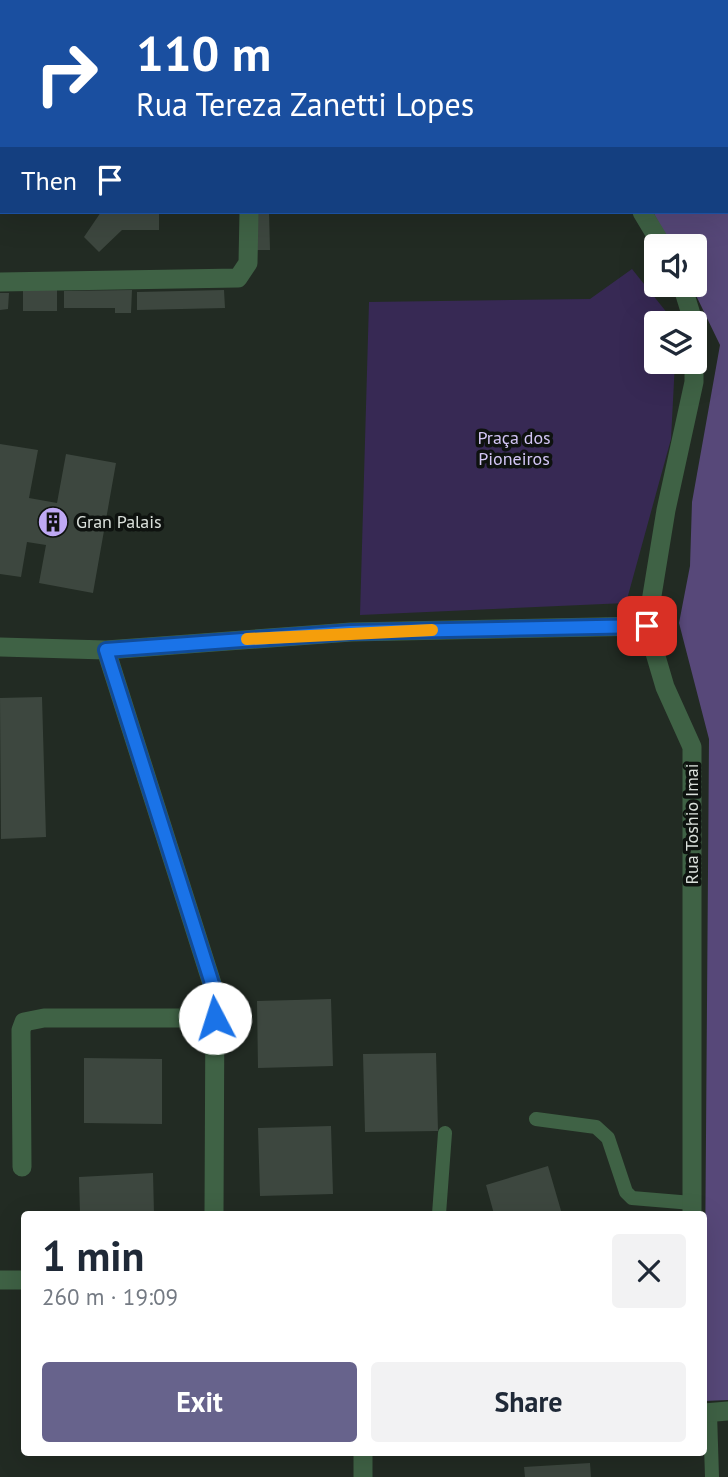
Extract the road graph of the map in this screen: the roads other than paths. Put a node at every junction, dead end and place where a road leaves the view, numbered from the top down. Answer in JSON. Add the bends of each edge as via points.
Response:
{"nodes":[{"id":1,"x":249,"y":214,"type":"edge"},
{"id":2,"x":643,"y":214,"type":"edge"},
{"id":3,"x":655,"y":234,"type":"edge"},
{"id":4,"x":0,"y":282,"type":"edge"},
{"id":5,"x":694,"y":374,"type":"edge"},
{"id":6,"x":647,"y":626,"type":"junction"},
{"id":7,"x":0,"y":647,"type":"edge"},
{"id":8,"x":106,"y":650,"type":"junction"},
{"id":9,"x":215,"y":1018,"type":"junction"},
{"id":10,"x":536,"y":1119,"type":"dead end"},
{"id":11,"x":445,"y":1133,"type":"dead end"},
{"id":12,"x":22,"y":1167,"type":"dead end"},
{"id":13,"x":692,"y":1209,"type":"edge"},
{"id":14,"x":214,"y":1211,"type":"edge"},
{"id":15,"x":439,"y":1211,"type":"edge"},
{"id":16,"x":0,"y":1280,"type":"edge"},
{"id":17,"x":21,"y":1280,"type":"edge"},
{"id":18,"x":714,"y":1412,"type":"edge"},
{"id":19,"x":363,"y":1456,"type":"edge"},
{"id":20,"x":363,"y":1477,"type":"edge"},
{"id":21,"x":712,"y":1477,"type":"edge"}],
"edges":[{"from":1,"to":4,"type":"street","via":[[248,263],[238,278]]},
{"from":2,"to":3,"type":"street"},
{"from":5,"to":6,"type":"street","name":"Rua Toshio Imai"},
{"from":6,"to":8,"type":"street","via":[[351,632]]},
{"from":6,"to":13,"type":"street","name":"Rua Toshio Imai","via":[[665,687],[692,747]]},
{"from":7,"to":8,"type":"street"},
{"from":8,"to":9,"type":"street","via":[[215,993]]},
{"from":9,"to":12,"type":"street","via":[[44,1018],[24,1022]]},
{"from":9,"to":14,"type":"street"},
{"from":10,"to":13,"type":"lane","via":[[596,1126],[608,1138],[632,1198]]},
{"from":11,"to":15,"type":"lane"},
{"from":16,"to":17,"type":"street"},
{"from":18,"to":21,"type":"lane"},
{"from":19,"to":20,"type":"street"}]}
